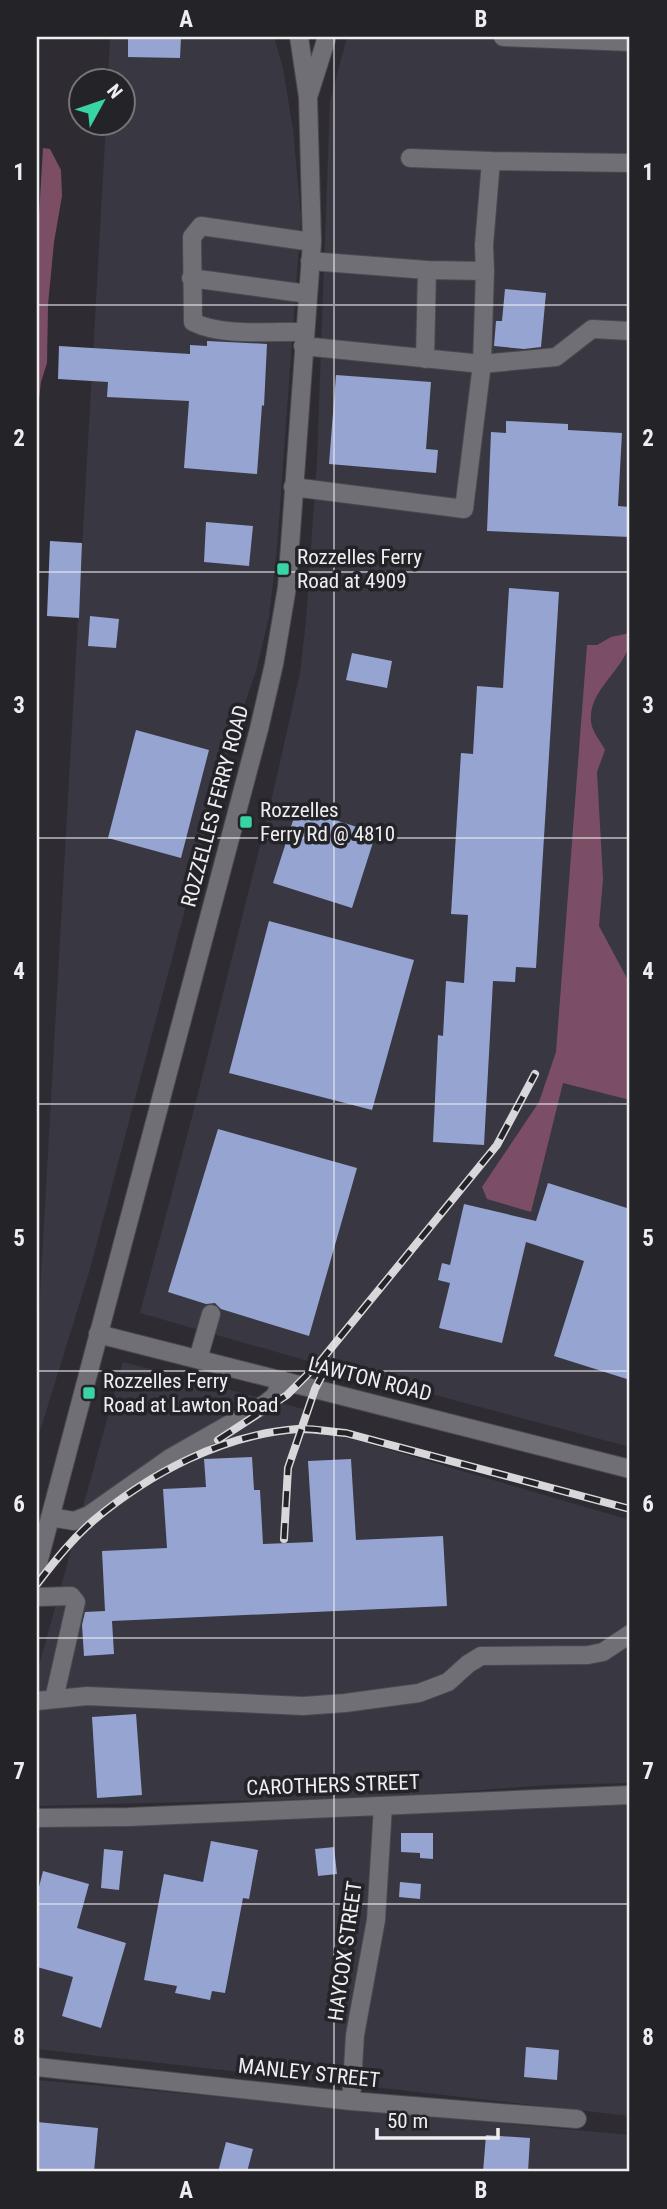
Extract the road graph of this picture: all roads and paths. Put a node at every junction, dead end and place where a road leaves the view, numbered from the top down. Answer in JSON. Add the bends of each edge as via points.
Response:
{"nodes":[{"id":1,"x":299,"y":37,"type":"edge"},
{"id":2,"x":327,"y":37,"type":"edge"},
{"id":3,"x":503,"y":37,"type":"edge"},
{"id":4,"x":630,"y":42,"type":"edge"},
{"id":5,"x":308,"y":97,"type":"junction"},
{"id":6,"x":410,"y":158,"type":"dead end"},
{"id":7,"x":491,"y":161,"type":"junction"},
{"id":8,"x":630,"y":163,"type":"edge"},
{"id":9,"x":312,"y":242,"type":"junction"},
{"id":10,"x":310,"y":261,"type":"junction"},
{"id":11,"x":427,"y":270,"type":"junction"},
{"id":12,"x":485,"y":271,"type":"junction"},
{"id":13,"x":191,"y":278,"type":"junction"},
{"id":14,"x":308,"y":293,"type":"junction"},
{"id":15,"x":630,"y":331,"type":"edge"},
{"id":16,"x":304,"y":339,"type":"junction"},
{"id":17,"x":425,"y":359,"type":"junction"},
{"id":18,"x":482,"y":363,"type":"junction"},
{"id":19,"x":293,"y":487,"type":"junction"},
{"id":20,"x":211,"y":1314,"type":"dead end"},
{"id":21,"x":98,"y":1334,"type":"junction"},
{"id":22,"x":198,"y":1359,"type":"junction"},
{"id":23,"x":282,"y":1380,"type":"junction"},
{"id":24,"x":630,"y":1469,"type":"edge"},
{"id":25,"x":50,"y":1517,"type":"junction"},
{"id":26,"x":37,"y":1567,"type":"edge"},
{"id":27,"x":37,"y":1597,"type":"edge"},
{"id":28,"x":630,"y":1634,"type":"edge"},
{"id":29,"x":45,"y":1700,"type":"edge"},
{"id":30,"x":630,"y":1795,"type":"edge"},
{"id":31,"x":383,"y":1807,"type":"junction"},
{"id":32,"x":37,"y":1818,"type":"edge"},
{"id":33,"x":37,"y":2067,"type":"edge"},
{"id":34,"x":351,"y":2101,"type":"junction"},
{"id":35,"x":577,"y":2119,"type":"dead end"}],
"edges":[{"from":1,"to":5,"type":"street","name":"ROZZELLES FERRY ROAD"},
{"from":2,"to":5,"type":"street"},
{"from":3,"to":4,"type":"street"},
{"from":5,"to":9,"type":"street","name":"ROZZELLES FERRY ROAD"},
{"from":6,"to":7,"type":"street"},
{"from":7,"to":8,"type":"street"},
{"from":7,"to":12,"type":"street"},
{"from":9,"to":10,"type":"street","name":"ROZZELLES FERRY ROAD"},
{"from":9,"to":13,"type":"street","via":[[201,226],[192,237]]},
{"from":10,"to":11,"type":"street"},
{"from":10,"to":14,"type":"street","name":"ROZZELLES FERRY ROAD"},
{"from":11,"to":12,"type":"street"},
{"from":11,"to":17,"type":"street"},
{"from":12,"to":18,"type":"street"},
{"from":13,"to":14,"type":"street"},
{"from":13,"to":16,"type":"street","via":[[193,322],[202,327]]},
{"from":14,"to":16,"type":"street","name":"ROZZELLES FERRY ROAD"},
{"from":15,"to":18,"type":"street","via":[[592,329],[556,357]]},
{"from":16,"to":17,"type":"street"},
{"from":16,"to":19,"type":"street","name":"ROZZELLES FERRY ROAD"},
{"from":17,"to":18,"type":"street"},
{"from":18,"to":19,"type":"street","via":[[464,509]]},
{"from":19,"to":21,"type":"street","name":"ROZZELLES FERRY ROAD","via":[[287,587],[260,729]]},
{"from":20,"to":22,"type":"street"},
{"from":21,"to":22,"type":"street","name":"LAWTON ROAD"},
{"from":21,"to":25,"type":"street","name":"ROZZELLES FERRY ROAD"},
{"from":22,"to":23,"type":"street","name":"LAWTON ROAD"},
{"from":23,"to":24,"type":"street","name":"LAWTON ROAD"},
{"from":23,"to":25,"type":"street","via":[[275,1396],[265,1404],[170,1458],[89,1515],[74,1521]]},
{"from":25,"to":26,"type":"street","name":"ROZZELLES FERRY ROAD"},
{"from":27,"to":29,"type":"street","via":[[71,1596],[76,1602]]},
{"from":28,"to":29,"type":"street","via":[[603,1652],[588,1655],[481,1656],[448,1682],[419,1693],[345,1703],[303,1706],[87,1696]]},
{"from":30,"to":31,"type":"street","name":"CAROTHERS STREET"},
{"from":31,"to":32,"type":"street","name":"CAROTHERS STREET"},
{"from":31,"to":34,"type":"street","name":"HAYCOX STREET","via":[[376,1920],[355,2035]]},
{"from":33,"to":34,"type":"street","name":"MANLEY STREET"},
{"from":34,"to":35,"type":"street","name":"MANLEY STREET"}]}
